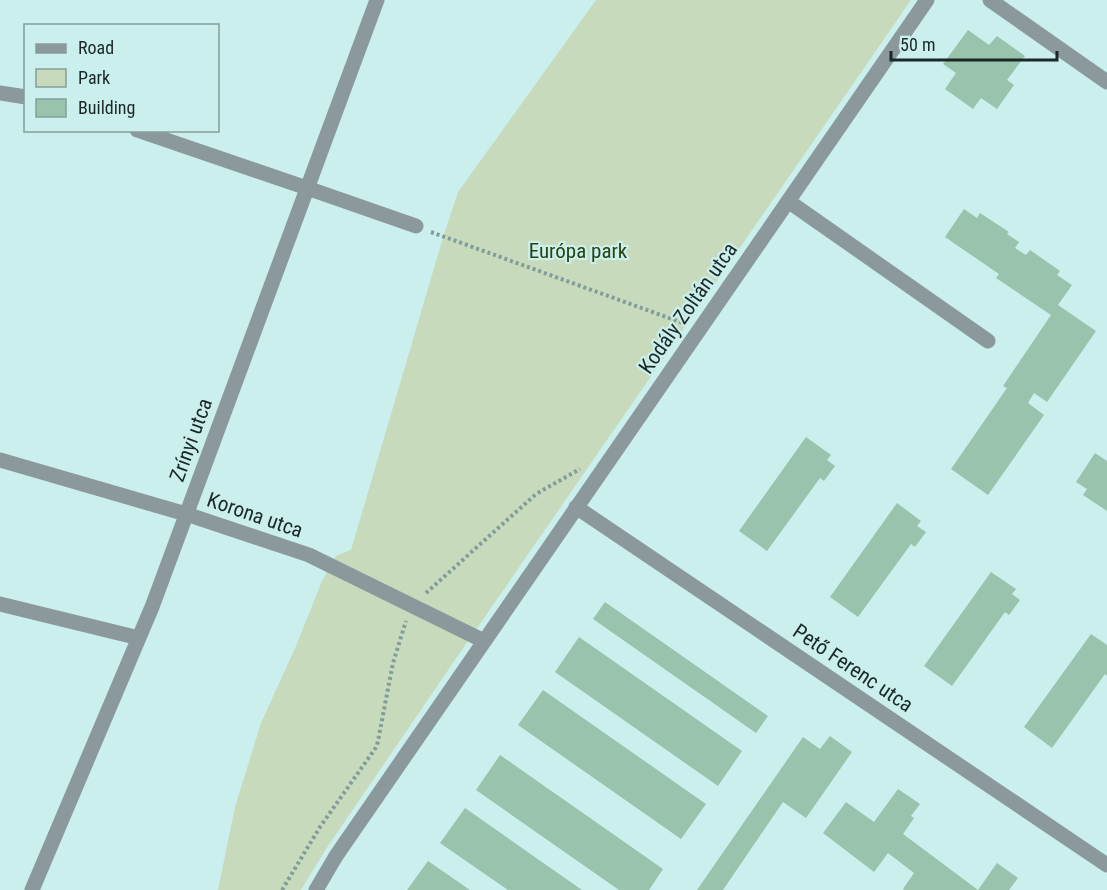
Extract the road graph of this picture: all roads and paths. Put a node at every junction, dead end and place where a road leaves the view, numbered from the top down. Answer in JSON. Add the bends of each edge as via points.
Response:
{"nodes":[{"id":1,"x":377,"y":0,"type":"edge"},
{"id":2,"x":927,"y":0,"type":"edge"},
{"id":3,"x":990,"y":0,"type":"edge"},
{"id":4,"x":1107,"y":82,"type":"edge"},
{"id":5,"x":0,"y":93,"type":"edge"},
{"id":6,"x":24,"y":97,"type":"edge"},
{"id":7,"x":143,"y":132,"type":"edge"},
{"id":8,"x":307,"y":188,"type":"junction"},
{"id":9,"x":788,"y":201,"type":"junction"},
{"id":10,"x":416,"y":226,"type":"joint"},
{"id":11,"x":700,"y":329,"type":"junction"},
{"id":12,"x":988,"y":340,"type":"dead end"},
{"id":13,"x":0,"y":459,"type":"edge"},
{"id":14,"x":584,"y":468,"type":"dead end"},
{"id":15,"x":576,"y":507,"type":"junction"},
{"id":16,"x":186,"y":514,"type":"junction"},
{"id":17,"x":0,"y":604,"type":"edge"},
{"id":18,"x":414,"y":607,"type":"junction"},
{"id":19,"x":139,"y":638,"type":"junction"},
{"id":20,"x":484,"y":641,"type":"junction"},
{"id":21,"x":1107,"y":865,"type":"edge"},
{"id":22,"x":32,"y":890,"type":"edge"},
{"id":23,"x":282,"y":890,"type":"edge"},
{"id":24,"x":316,"y":890,"type":"edge"}],
"edges":[{"from":1,"to":8,"type":"street","name":"Zrínyi utca"},
{"from":2,"to":9,"type":"street","name":"Kodály Zoltán utca"},
{"from":3,"to":4,"type":"street"},
{"from":5,"to":6,"type":"street"},
{"from":7,"to":8,"type":"street"},
{"from":8,"to":10,"type":"street"},
{"from":8,"to":16,"type":"street","name":"Zrínyi utca"},
{"from":9,"to":11,"type":"street","name":"Kodály Zoltán utca"},
{"from":9,"to":12,"type":"street"},
{"from":10,"to":11,"type":"path"},
{"from":11,"to":15,"type":"street","name":"Kodály Zoltán utca"},
{"from":13,"to":16,"type":"street","name":"Korona utca"},
{"from":14,"to":18,"type":"path","via":[[536,494]]},
{"from":15,"to":20,"type":"street","name":"Kodály Zoltán utca"},
{"from":15,"to":21,"type":"street","name":"Pető Ferenc utca"},
{"from":16,"to":18,"type":"street","name":"Korona utca","via":[[309,555]]},
{"from":16,"to":19,"type":"street","name":"Zrínyi utca"},
{"from":17,"to":19,"type":"street"},
{"from":18,"to":20,"type":"street","name":"Korona utca"},
{"from":18,"to":23,"type":"path","via":[[393,663],[377,746]]},
{"from":19,"to":22,"type":"street","name":"Zrínyi utca"},
{"from":20,"to":24,"type":"street","name":"Kodály Zoltán utca"}]}
